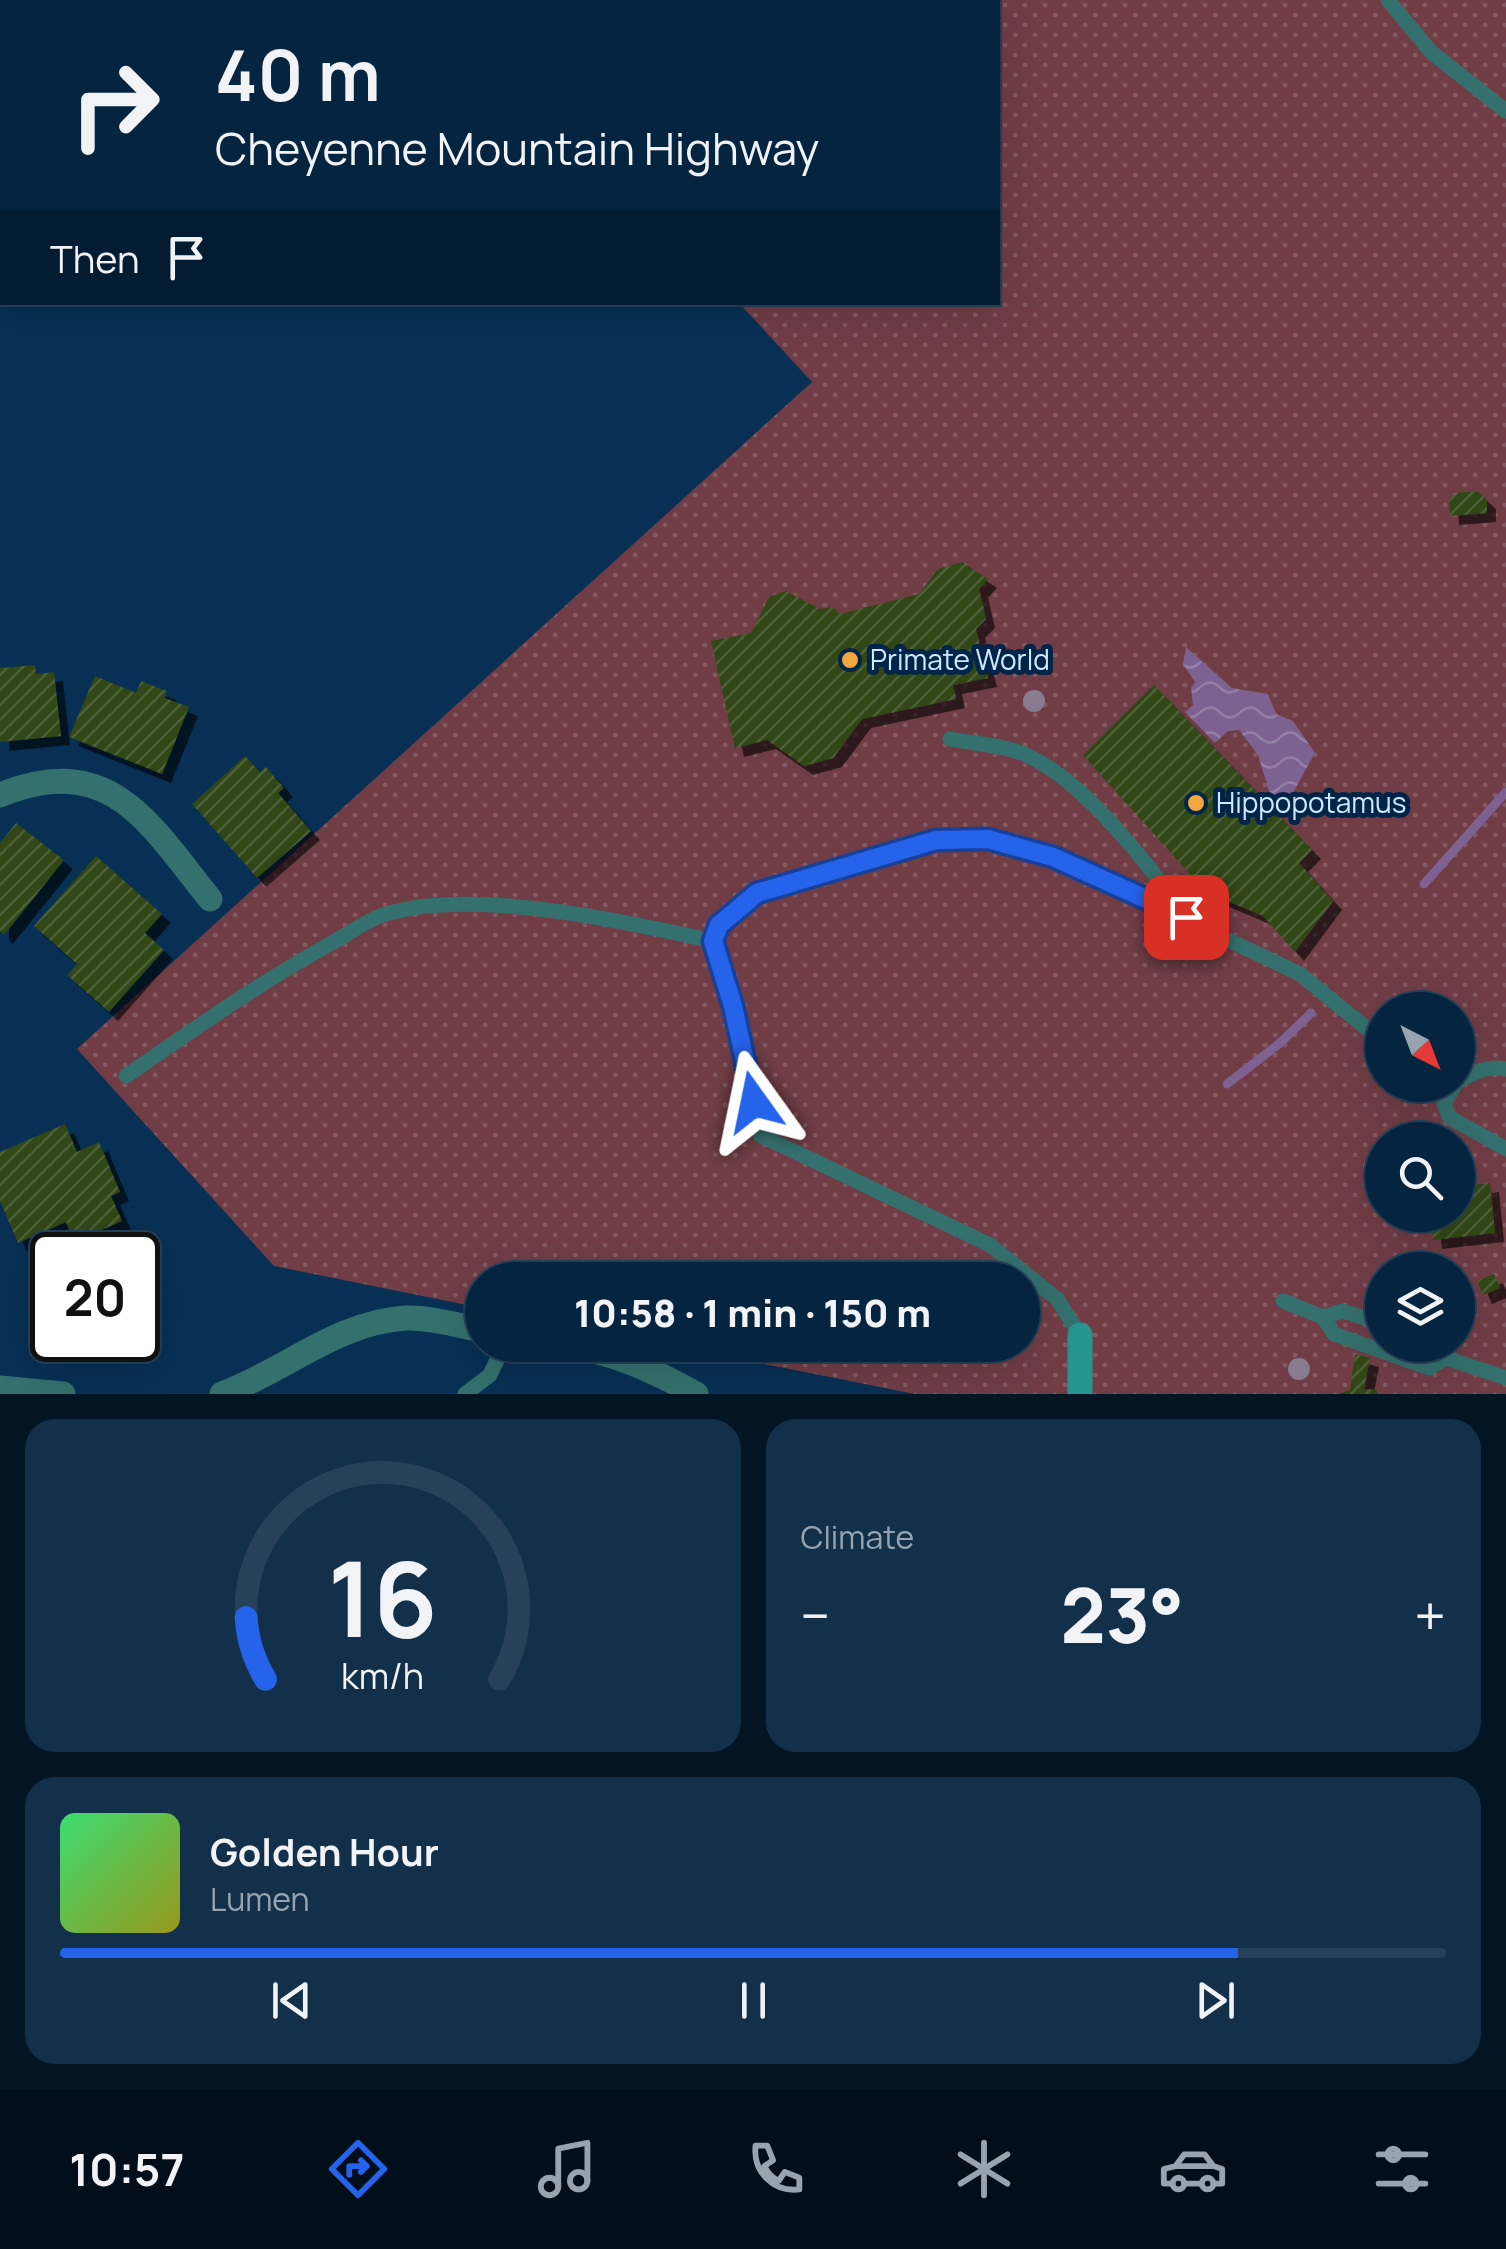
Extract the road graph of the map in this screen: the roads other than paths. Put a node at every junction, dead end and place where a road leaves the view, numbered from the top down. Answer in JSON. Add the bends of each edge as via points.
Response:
{"nodes":[{"id":1,"x":1388,"y":0,"type":"edge"},
{"id":2,"x":1506,"y":111,"type":"edge"},
{"id":3,"x":950,"y":740,"type":"dead end"},
{"id":4,"x":0,"y":795,"type":"edge"},
{"id":5,"x":210,"y":899,"type":"dead end"},
{"id":6,"x":1186,"y":917,"type":"junction"},
{"id":7,"x":713,"y":941,"type":"junction"},
{"id":8,"x":1365,"y":1027,"type":"edge"},
{"id":9,"x":1506,"y":1068,"type":"edge"},
{"id":10,"x":1475,"y":1072,"type":"edge"},
{"id":11,"x":126,"y":1076,"type":"dead end"},
{"id":12,"x":1445,"y":1102,"type":"edge"},
{"id":13,"x":1506,"y":1149,"type":"edge"},
{"id":14,"x":1283,"y":1302,"type":"dead end"},
{"id":15,"x":1322,"y":1317,"type":"junction"},
{"id":16,"x":1365,"y":1318,"type":"edge"},
{"id":17,"x":465,"y":1327,"type":"edge"},
{"id":18,"x":1080,"y":1335,"type":"joint"},
{"id":19,"x":1365,"y":1345,"type":"edge"},
{"id":20,"x":496,"y":1362,"type":"edge"},
{"id":21,"x":634,"y":1362,"type":"edge"},
{"id":22,"x":1412,"y":1362,"type":"edge"},
{"id":23,"x":1436,"y":1362,"type":"edge"},
{"id":24,"x":1466,"y":1362,"type":"edge"},
{"id":25,"x":1506,"y":1378,"type":"edge"},
{"id":26,"x":0,"y":1388,"type":"edge"},
{"id":27,"x":63,"y":1394,"type":"edge"},
{"id":28,"x":222,"y":1394,"type":"edge"},
{"id":29,"x":465,"y":1394,"type":"edge"},
{"id":30,"x":696,"y":1394,"type":"edge"},
{"id":31,"x":1080,"y":1394,"type":"edge"}],
"edges":[{"from":1,"to":2,"type":"lane","via":[[1431,52]]},
{"from":3,"to":6,"type":"lane","via":[[1024,754],[1062,776],[1156,874]]},
{"from":4,"to":5,"type":"street","via":[[56,780],[102,789],[143,816]]},
{"from":6,"to":7,"type":"lane","via":[[1053,857],[988,839],[936,840],[757,893],[719,925]]},
{"from":6,"to":8,"type":"lane","via":[[1300,974]]},
{"from":7,"to":11,"type":"lane","via":[[536,910],[447,904],[382,915],[272,976]]},
{"from":7,"to":18,"type":"lane","via":[[760,1134],[990,1245],[1057,1299]]},
{"from":9,"to":10,"type":"lane"},
{"from":12,"to":13,"type":"lane","via":[[1449,1117]]},
{"from":14,"to":15,"type":"lane"},
{"from":15,"to":16,"type":"lane","via":[[1343,1310]]},
{"from":15,"to":19,"type":"lane","via":[[1334,1334]]},
{"from":17,"to":28,"type":"street","via":[[410,1318],[383,1321],[324,1342]]},
{"from":18,"to":31,"type":"street"},
{"from":20,"to":29,"type":"lane"},
{"from":21,"to":30,"type":"street"},
{"from":22,"to":23,"type":"lane","via":[[1429,1368]]},
{"from":24,"to":25,"type":"lane"},
{"from":26,"to":27,"type":"street"}]}
